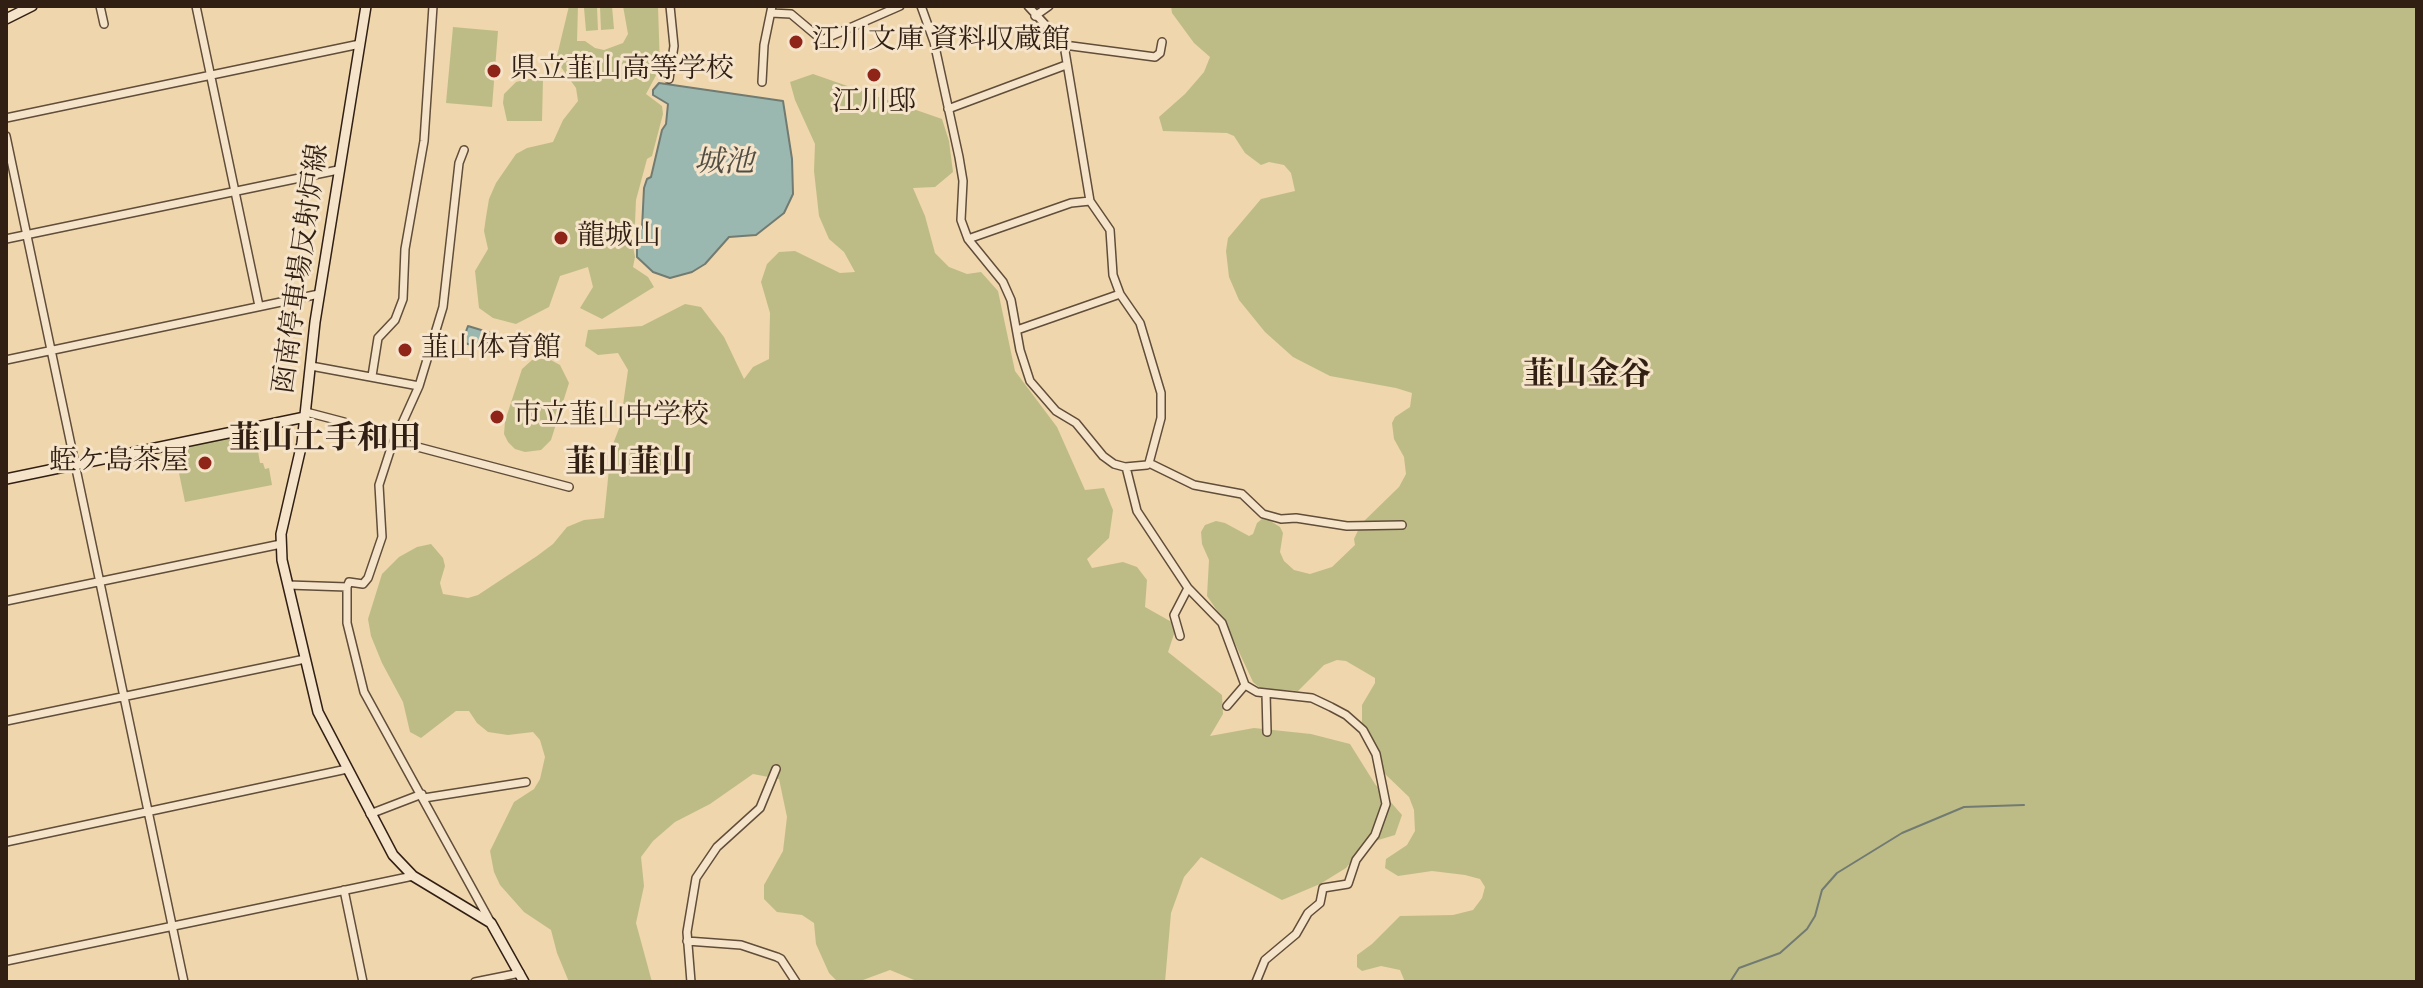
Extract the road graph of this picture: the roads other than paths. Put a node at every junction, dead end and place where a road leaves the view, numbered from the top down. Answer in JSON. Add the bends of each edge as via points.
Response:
{"nodes":[{"id":1,"x":32,"y":6,"type":"edge"},
{"id":2,"x":100,"y":6,"type":"edge"},
{"id":3,"x":196,"y":6,"type":"edge"},
{"id":4,"x":366,"y":6,"type":"edge"},
{"id":5,"x":433,"y":6,"type":"edge"},
{"id":6,"x":670,"y":6,"type":"edge"},
{"id":7,"x":900,"y":6,"type":"edge"},
{"id":8,"x":921,"y":6,"type":"edge"},
{"id":9,"x":1028,"y":6,"type":"edge"},
{"id":10,"x":1049,"y":6,"type":"edge"},
{"id":11,"x":772,"y":9,"type":"edge"},
{"id":12,"x":1035,"y":16,"type":"junction"},
{"id":13,"x":6,"y":19,"type":"edge"},
{"id":14,"x":104,"y":24,"type":"dead end"},
{"id":15,"x":1162,"y":42,"type":"dead end"},
{"id":16,"x":360,"y":44,"type":"junction"},
{"id":17,"x":1064,"y":45,"type":"junction"},
{"id":18,"x":1066,"y":65,"type":"junction"},
{"id":19,"x":211,"y":75,"type":"junction"},
{"id":20,"x":669,"y":79,"type":"dead end"},
{"id":21,"x":762,"y":82,"type":"dead end"},
{"id":22,"x":948,"y":109,"type":"junction"},
{"id":23,"x":6,"y":118,"type":"edge"},
{"id":24,"x":6,"y":136,"type":"edge"},
{"id":25,"x":464,"y":150,"type":"dead end"},
{"id":26,"x":338,"y":170,"type":"junction"},
{"id":27,"x":235,"y":191,"type":"junction"},
{"id":28,"x":1090,"y":201,"type":"junction"},
{"id":29,"x":26,"y":235,"type":"junction"},
{"id":30,"x":6,"y":239,"type":"edge"},
{"id":31,"x":968,"y":239,"type":"junction"},
{"id":32,"x":319,"y":294,"type":"junction"},
{"id":33,"x":1120,"y":294,"type":"junction"},
{"id":34,"x":259,"y":306,"type":"junction"},
{"id":35,"x":1017,"y":330,"type":"junction"},
{"id":36,"x":52,"y":350,"type":"junction"},
{"id":37,"x":6,"y":360,"type":"edge"},
{"id":38,"x":311,"y":366,"type":"junction"},
{"id":39,"x":372,"y":376,"type":"junction"},
{"id":40,"x":419,"y":386,"type":"junction"},
{"id":41,"x":305,"y":414,"type":"junction"},
{"id":42,"x":344,"y":422,"type":"dead end"},
{"id":43,"x":395,"y":441,"type":"junction"},
{"id":44,"x":1149,"y":463,"type":"junction"},
{"id":45,"x":75,"y":465,"type":"junction"},
{"id":46,"x":1126,"y":467,"type":"junction"},
{"id":47,"x":6,"y":479,"type":"edge"},
{"id":48,"x":569,"y":487,"type":"dead end"},
{"id":49,"x":1402,"y":525,"type":"dead end"},
{"id":50,"x":281,"y":544,"type":"junction"},
{"id":51,"x":100,"y":581,"type":"junction"},
{"id":52,"x":288,"y":585,"type":"junction"},
{"id":53,"x":347,"y":587,"type":"junction"},
{"id":54,"x":1188,"y":588,"type":"junction"},
{"id":55,"x":6,"y":601,"type":"edge"},
{"id":56,"x":1180,"y":636,"type":"dead end"},
{"id":57,"x":305,"y":659,"type":"junction"},
{"id":58,"x":1245,"y":685,"type":"junction"},
{"id":59,"x":1266,"y":693,"type":"junction"},
{"id":60,"x":123,"y":696,"type":"junction"},
{"id":61,"x":1227,"y":706,"type":"dead end"},
{"id":62,"x":6,"y":721,"type":"edge"},
{"id":63,"x":1267,"y":732,"type":"dead end"},
{"id":64,"x":347,"y":769,"type":"junction"},
{"id":65,"x":776,"y":769,"type":"dead end"},
{"id":66,"x":526,"y":782,"type":"dead end"},
{"id":67,"x":423,"y":796,"type":"junction"},
{"id":68,"x":148,"y":812,"type":"junction"},
{"id":69,"x":370,"y":814,"type":"junction"},
{"id":70,"x":6,"y":842,"type":"edge"},
{"id":71,"x":413,"y":876,"type":"junction"},
{"id":72,"x":344,"y":890,"type":"junction"},
{"id":73,"x":491,"y":923,"type":"junction"},
{"id":74,"x":172,"y":926,"type":"junction"},
{"id":75,"x":687,"y":941,"type":"junction"},
{"id":76,"x":6,"y":961,"type":"edge"},
{"id":77,"x":522,"y":977,"type":"edge"},
{"id":78,"x":184,"y":982,"type":"edge"},
{"id":79,"x":363,"y":982,"type":"edge"},
{"id":80,"x":475,"y":982,"type":"edge"},
{"id":81,"x":691,"y":982,"type":"edge"},
{"id":82,"x":796,"y":982,"type":"edge"},
{"id":83,"x":1256,"y":982,"type":"edge"}],
"edges":[{"from":1,"to":13,"type":"main road"},
{"from":2,"to":14,"type":"street"},
{"from":3,"to":19,"type":"street"},
{"from":4,"to":16,"type":"main road","name":"函南停車場反射炉線"},
{"from":5,"to":39,"type":"street","via":[[424,141],[405,249],[403,299],[395,320],[378,338]]},
{"from":6,"to":20,"type":"street","via":[[674,46]]},
{"from":7,"to":11,"type":"street","via":[[822,40],[791,14]]},
{"from":8,"to":22,"type":"street"},
{"from":9,"to":12,"type":"street"},
{"from":10,"to":12,"type":"street"},
{"from":11,"to":21,"type":"street"},
{"from":12,"to":17,"type":"street"},
{"from":15,"to":17,"type":"street","via":[[1155,57]]},
{"from":16,"to":19,"type":"street"},
{"from":16,"to":26,"type":"main road","name":"函南停車場反射炉線"},
{"from":17,"to":18,"type":"street"},
{"from":18,"to":22,"type":"street"},
{"from":18,"to":28,"type":"street"},
{"from":19,"to":23,"type":"street"},
{"from":19,"to":27,"type":"street"},
{"from":22,"to":31,"type":"street","via":[[963,181],[961,220]]},
{"from":24,"to":29,"type":"street"},
{"from":25,"to":40,"type":"street","via":[[443,307]]},
{"from":26,"to":27,"type":"street"},
{"from":26,"to":32,"type":"main road","name":"函南停車場反射炉線"},
{"from":27,"to":29,"type":"street"},
{"from":27,"to":34,"type":"street"},
{"from":28,"to":31,"type":"street"},
{"from":28,"to":33,"type":"street","via":[[1110,230]]},
{"from":29,"to":30,"type":"street"},
{"from":29,"to":36,"type":"street"},
{"from":31,"to":35,"type":"street","via":[[1003,282]]},
{"from":32,"to":34,"type":"street"},
{"from":32,"to":38,"type":"main road","name":"函南停車場反射炉線"},
{"from":33,"to":35,"type":"street"},
{"from":33,"to":44,"type":"street","via":[[1140,323],[1161,393],[1161,418]]},
{"from":34,"to":36,"type":"street"},
{"from":35,"to":46,"type":"street","via":[[1030,381],[1103,456]]},
{"from":36,"to":37,"type":"street"},
{"from":36,"to":45,"type":"street"},
{"from":38,"to":39,"type":"street"},
{"from":38,"to":41,"type":"main road","name":"函南停車場反射炉線"},
{"from":39,"to":40,"type":"street"},
{"from":40,"to":43,"type":"street"},
{"from":41,"to":42,"type":"street"},
{"from":41,"to":45,"type":"main road"},
{"from":41,"to":50,"type":"main road","name":"函南停車場反射炉線"},
{"from":43,"to":48,"type":"street"},
{"from":43,"to":53,"type":"street","via":[[379,485],[379,550],[366,582],[352,581]]},
{"from":44,"to":46,"type":"street"},
{"from":44,"to":49,"type":"street","via":[[1194,485],[1242,494],[1263,514],[1281,519]]},
{"from":45,"to":47,"type":"main road"},
{"from":45,"to":51,"type":"street"},
{"from":46,"to":54,"type":"street","via":[[1137,511]]},
{"from":50,"to":51,"type":"street"},
{"from":50,"to":52,"type":"main road","name":"函南停車場反射炉線"},
{"from":51,"to":55,"type":"street"},
{"from":51,"to":60,"type":"street"},
{"from":52,"to":53,"type":"street"},
{"from":52,"to":57,"type":"main road","name":"函南停車場反射炉線"},
{"from":53,"to":67,"type":"street","via":[[345,611],[360,682]]},
{"from":54,"to":56,"type":"street","via":[[1174,615]]},
{"from":54,"to":58,"type":"street","via":[[1222,623]]},
{"from":57,"to":60,"type":"street"},
{"from":57,"to":64,"type":"main road","name":"函南停車場反射炉線","via":[[318,712]]},
{"from":58,"to":59,"type":"street"},
{"from":58,"to":61,"type":"street"},
{"from":59,"to":63,"type":"street"},
{"from":59,"to":83,"type":"street","via":[[1312,698],[1363,730],[1376,754],[1386,804],[1348,884],[1323,888],[1320,903],[1296,934],[1265,960]]},
{"from":60,"to":62,"type":"street"},
{"from":60,"to":68,"type":"street"},
{"from":64,"to":68,"type":"street"},
{"from":64,"to":69,"type":"main road","name":"函南停車場反射炉線"},
{"from":65,"to":75,"type":"street","via":[[760,808],[717,847],[696,878]]},
{"from":66,"to":67,"type":"street"},
{"from":67,"to":69,"type":"street"},
{"from":67,"to":73,"type":"street"},
{"from":68,"to":70,"type":"street"},
{"from":68,"to":74,"type":"street"},
{"from":69,"to":71,"type":"main road","name":"函南停車場反射炉線","via":[[393,855]]},
{"from":71,"to":72,"type":"street"},
{"from":71,"to":73,"type":"main road","name":"函南停車場反射炉線"},
{"from":72,"to":74,"type":"street"},
{"from":72,"to":79,"type":"street"},
{"from":73,"to":77,"type":"main road","name":"函南停車場反射炉線"},
{"from":74,"to":76,"type":"street"},
{"from":74,"to":78,"type":"street"},
{"from":75,"to":81,"type":"street"},
{"from":75,"to":82,"type":"street","via":[[741,945],[777,957]]},
{"from":77,"to":80,"type":"street"}]}
